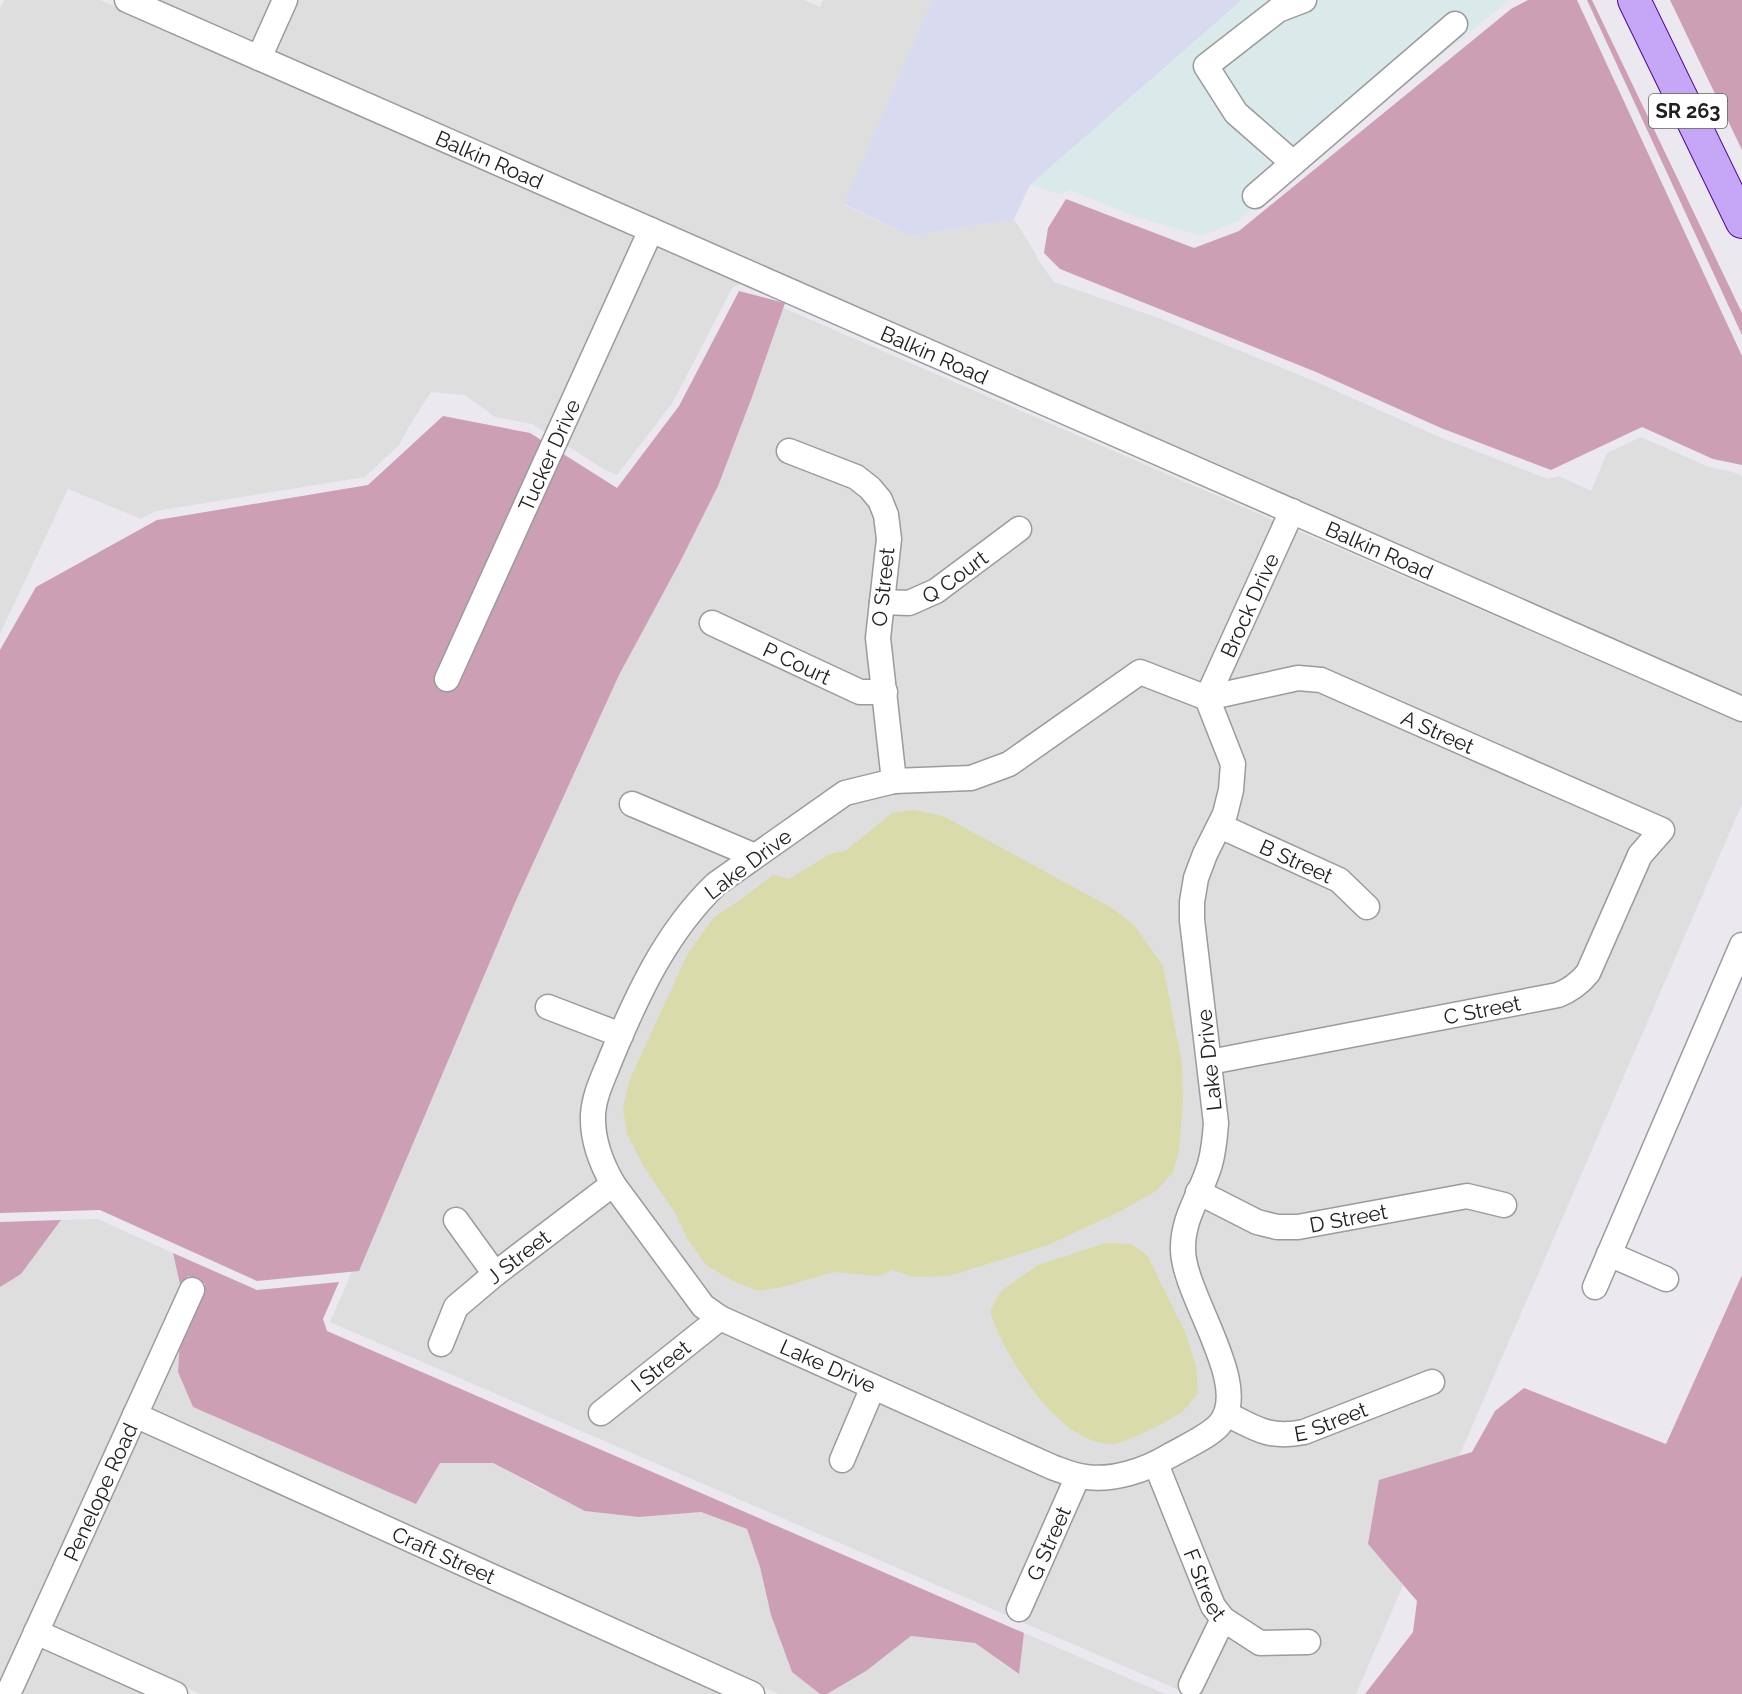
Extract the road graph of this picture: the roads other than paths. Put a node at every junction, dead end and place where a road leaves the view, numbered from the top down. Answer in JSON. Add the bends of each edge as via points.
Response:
{"nodes":[{"id":1,"x":127,"y":0,"type":"edge"},
{"id":2,"x":285,"y":0,"type":"edge"},
{"id":3,"x":1304,"y":0,"type":"edge"},
{"id":4,"x":1634,"y":0,"type":"edge"},
{"id":5,"x":1455,"y":24,"type":"dead end"},
{"id":6,"x":259,"y":58,"type":"junction"},
{"id":7,"x":1293,"y":163,"type":"junction"},
{"id":8,"x":1255,"y":196,"type":"dead end"},
{"id":9,"x":1742,"y":222,"type":"edge"},
{"id":10,"x":651,"y":230,"type":"junction"},
{"id":11,"x":789,"y":451,"type":"dead end"},
{"id":12,"x":1292,"y":512,"type":"junction"},
{"id":13,"x":1019,"y":530,"type":"dead end"},
{"id":14,"x":882,"y":602,"type":"junction"},
{"id":15,"x":712,"y":623,"type":"dead end"},
{"id":16,"x":447,"y":679,"type":"dead end"},
{"id":17,"x":885,"y":692,"type":"junction"},
{"id":18,"x":1207,"y":698,"type":"junction"},
{"id":19,"x":1742,"y":709,"type":"edge"},
{"id":20,"x":894,"y":781,"type":"junction"},
{"id":21,"x":632,"y":804,"type":"dead end"},
{"id":22,"x":1220,"y":826,"type":"junction"},
{"id":23,"x":1662,"y":830,"type":"joint"},
{"id":24,"x":755,"y":856,"type":"junction"},
{"id":25,"x":1367,"y":907,"type":"dead end"},
{"id":26,"x":1742,"y":945,"type":"edge"},
{"id":27,"x":548,"y":1007,"type":"dead end"},
{"id":28,"x":621,"y":1035,"type":"junction"},
{"id":29,"x":1210,"y":1062,"type":"junction"},
{"id":30,"x":613,"y":1184,"type":"junction"},
{"id":31,"x":1198,"y":1192,"type":"junction"},
{"id":32,"x":1504,"y":1205,"type":"dead end"},
{"id":33,"x":456,"y":1220,"type":"dead end"},
{"id":34,"x":1609,"y":1254,"type":"junction"},
{"id":35,"x":495,"y":1274,"type":"junction"},
{"id":36,"x":1666,"y":1279,"type":"dead end"},
{"id":37,"x":1595,"y":1287,"type":"dead end"},
{"id":38,"x":192,"y":1290,"type":"dead end"},
{"id":39,"x":720,"y":1318,"type":"junction"},
{"id":40,"x":441,"y":1344,"type":"dead end"},
{"id":41,"x":1432,"y":1382,"type":"dead end"},
{"id":42,"x":873,"y":1387,"type":"junction"},
{"id":43,"x":601,"y":1413,"type":"dead end"},
{"id":44,"x":1227,"y":1414,"type":"junction"},
{"id":45,"x":135,"y":1415,"type":"junction"},
{"id":46,"x":842,"y":1460,"type":"dead end"},
{"id":47,"x":1156,"y":1464,"type":"junction"},
{"id":48,"x":1078,"y":1476,"type":"junction"},
{"id":49,"x":1019,"y":1610,"type":"dead end"},
{"id":50,"x":1223,"y":1618,"type":"junction"},
{"id":51,"x":36,"y":1632,"type":"junction"},
{"id":52,"x":1308,"y":1642,"type":"dead end"},
{"id":53,"x":1191,"y":1684,"type":"dead end"},
{"id":54,"x":8,"y":1694,"type":"edge"},
{"id":55,"x":175,"y":1694,"type":"edge"},
{"id":56,"x":752,"y":1694,"type":"edge"}],
"edges":[{"from":1,"to":6,"type":"street","name":"Balkin Road"},
{"from":2,"to":6,"type":"street"},
{"from":3,"to":7,"type":"street","via":[[1278,10],[1206,66],[1236,113]]},
{"from":4,"to":9,"type":"main road","number":"SR 263"},
{"from":5,"to":7,"type":"street"},
{"from":6,"to":10,"type":"street","name":"Balkin Road"},
{"from":7,"to":8,"type":"street"},
{"from":10,"to":12,"type":"street","name":"Balkin Road"},
{"from":10,"to":16,"type":"street","name":"Tucker Drive"},
{"from":11,"to":14,"type":"street","name":"O Street","via":[[856,477],[880,500],[889,539]]},
{"from":12,"to":18,"type":"street","name":"Brock Drive"},
{"from":12,"to":19,"type":"street","name":"Balkin Road"},
{"from":13,"to":14,"type":"street","name":"Q Court","via":[[936,591],[909,603]]},
{"from":14,"to":17,"type":"street","name":"O Street","via":[[878,638]]},
{"from":15,"to":17,"type":"street","name":"P Court","via":[[860,692]]},
{"from":17,"to":20,"type":"street","name":"O Street"},
{"from":18,"to":20,"type":"street","name":"Lake Drive","via":[[1140,672],[1009,764],[971,778]]},
{"from":18,"to":22,"type":"street","name":"Lake Drive","via":[[1233,764],[1232,790]]},
{"from":18,"to":23,"type":"street","name":"A Street","via":[[1298,678],[1321,680]]},
{"from":20,"to":24,"type":"street","name":"Lake Drive","via":[[845,793]]},
{"from":21,"to":24,"type":"street"},
{"from":22,"to":25,"type":"street","name":"B Street","via":[[1339,880]]},
{"from":22,"to":29,"type":"street","name":"Lake Drive","via":[[1196,878],[1192,902]]},
{"from":23,"to":29,"type":"street","name":"C Street","via":[[1640,855],[1588,973],[1570,990]]},
{"from":24,"to":28,"type":"street","name":"Lake Drive","via":[[716,884],[678,927],[657,959]]},
{"from":26,"to":34,"type":"street"},
{"from":27,"to":28,"type":"street"},
{"from":28,"to":30,"type":"street","name":"Lake Drive","via":[[595,1099],[593,1116],[595,1141]]},
{"from":29,"to":31,"type":"street","name":"Lake Drive","via":[[1215,1142]]},
{"from":30,"to":35,"type":"street","name":"J Street"},
{"from":30,"to":39,"type":"street","name":"Lake Drive","via":[[704,1306]]},
{"from":31,"to":32,"type":"street","name":"D Street","via":[[1257,1222],[1277,1227],[1298,1227],[1467,1196]]},
{"from":31,"to":44,"type":"street","name":"Lake Drive","via":[[1187,1221],[1184,1263],[1221,1359],[1230,1392]]},
{"from":33,"to":35,"type":"street"},
{"from":34,"to":36,"type":"street"},
{"from":34,"to":37,"type":"street"},
{"from":35,"to":40,"type":"street","name":"J Street","via":[[456,1307]]},
{"from":38,"to":45,"type":"street","name":"Penelope Road"},
{"from":39,"to":42,"type":"street","name":"Lake Drive"},
{"from":39,"to":43,"type":"street","name":"I Street"},
{"from":41,"to":44,"type":"street","name":"E Street","via":[[1288,1435],[1258,1430]]},
{"from":42,"to":46,"type":"street"},
{"from":42,"to":48,"type":"street","name":"Lake Drive"},
{"from":44,"to":47,"type":"street","name":"Lake Drive","via":[[1216,1428]]},
{"from":45,"to":51,"type":"street","name":"Penelope Road"},
{"from":45,"to":56,"type":"street","name":"Craft Street"},
{"from":47,"to":48,"type":"street","name":"Lake Drive","via":[[1122,1475]]},
{"from":47,"to":50,"type":"street","name":"F Street","via":[[1213,1606]]},
{"from":48,"to":49,"type":"street","name":"G Street"},
{"from":50,"to":52,"type":"street","name":"F Street","via":[[1260,1643]]},
{"from":50,"to":53,"type":"street"},
{"from":51,"to":54,"type":"street","name":"Penelope Road"},
{"from":51,"to":55,"type":"street"}]}
